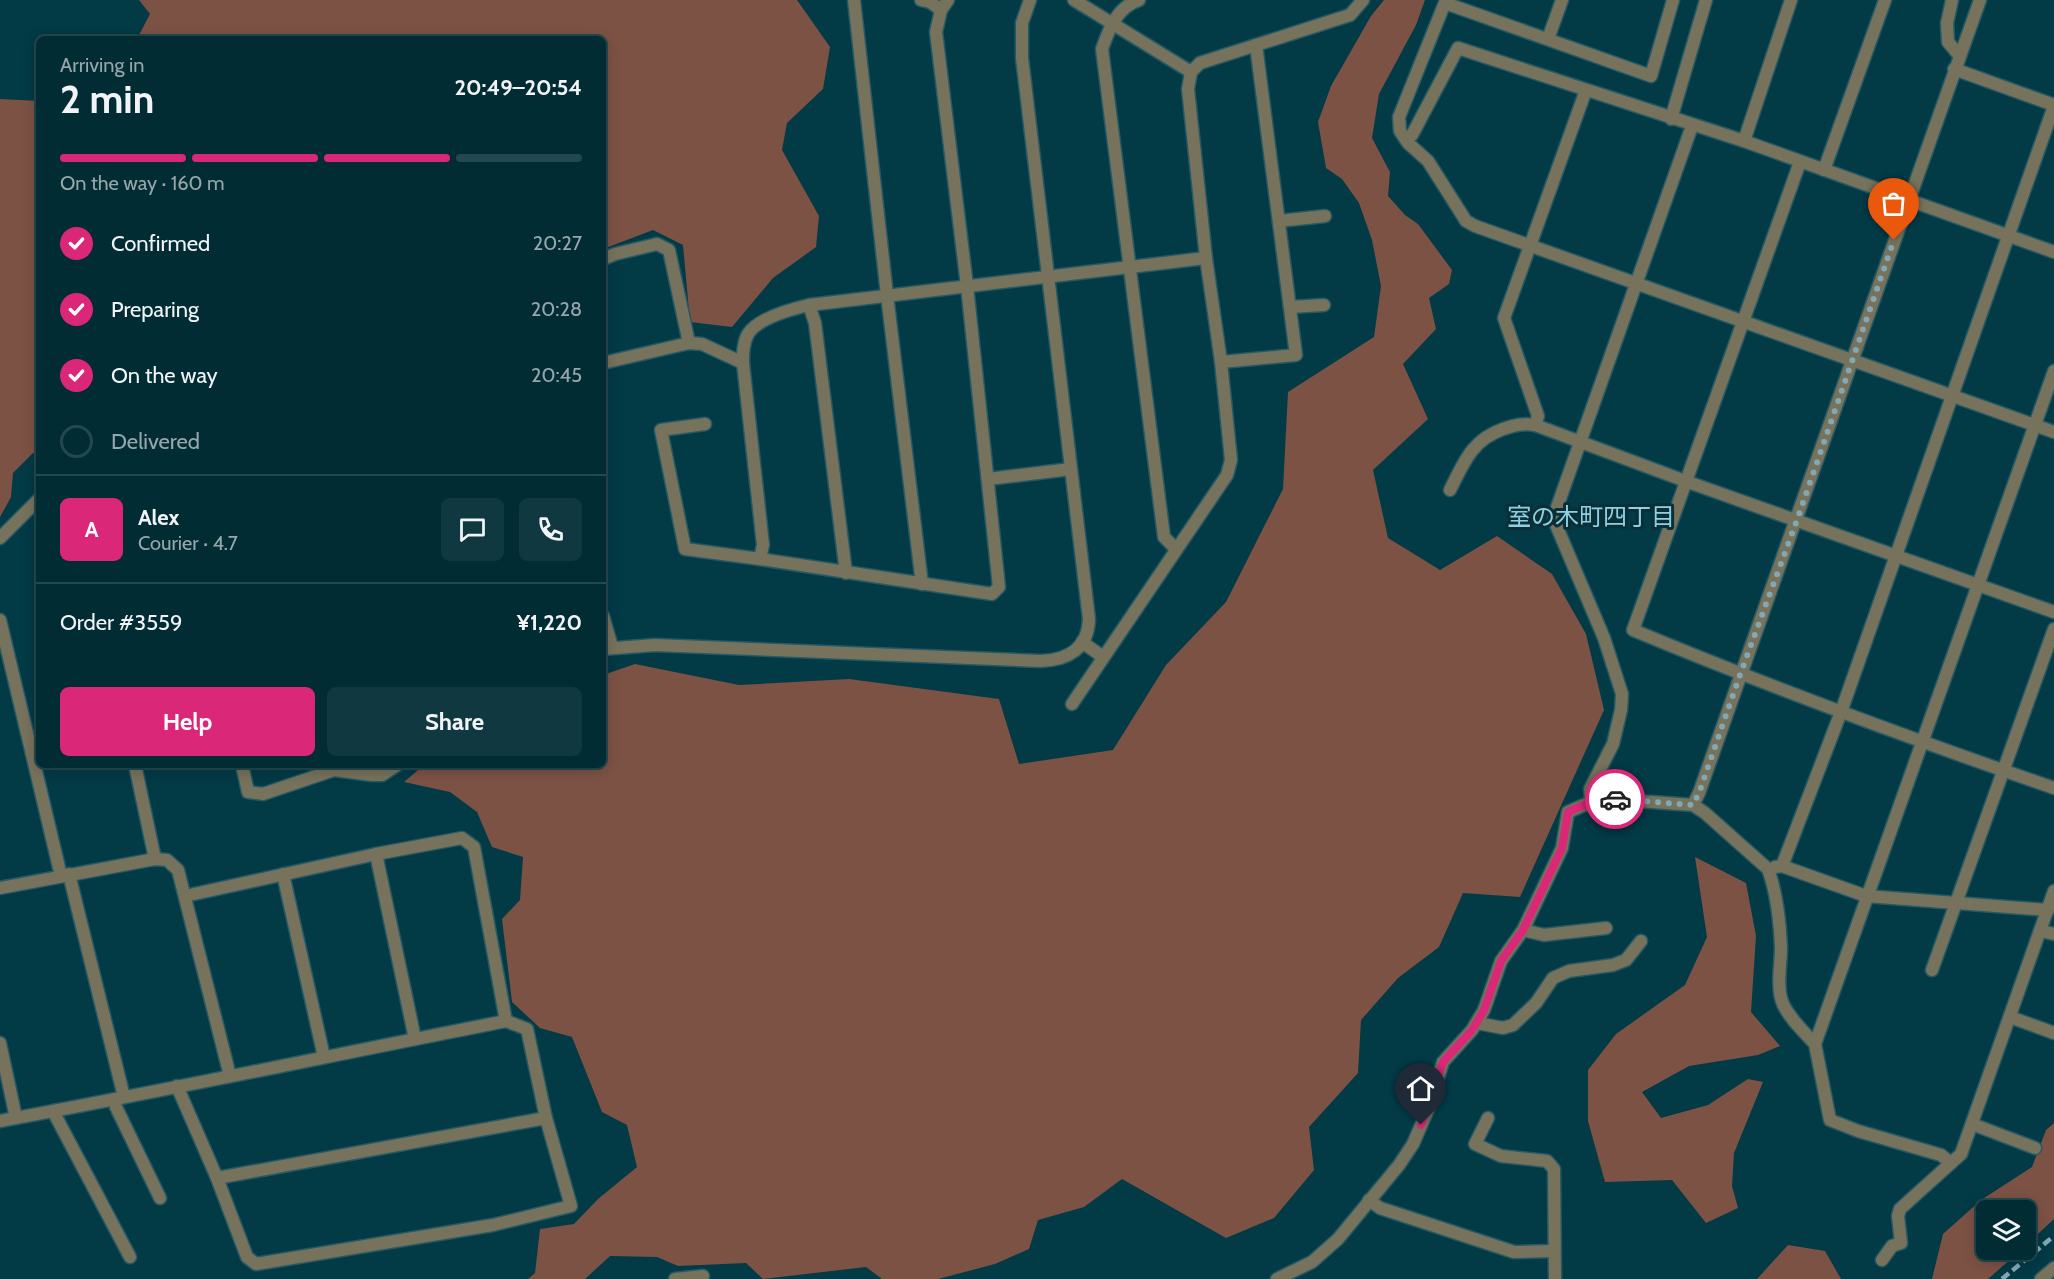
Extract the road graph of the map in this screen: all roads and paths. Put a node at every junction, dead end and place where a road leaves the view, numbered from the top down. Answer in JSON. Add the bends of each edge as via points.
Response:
{"nodes":[{"id":1,"x":854,"y":0,"type":"edge"},
{"id":2,"x":921,"y":0,"type":"edge"},
{"id":3,"x":1030,"y":0,"type":"edge"},
{"id":4,"x":1074,"y":0,"type":"edge"},
{"id":5,"x":1139,"y":0,"type":"edge"},
{"id":6,"x":1363,"y":0,"type":"edge"},
{"id":7,"x":1562,"y":0,"type":"edge"},
{"id":8,"x":1673,"y":0,"type":"edge"},
{"id":9,"x":1706,"y":0,"type":"edge"},
{"id":10,"x":1791,"y":0,"type":"edge"},
{"id":11,"x":1885,"y":0,"type":"edge"},
{"id":12,"x":1952,"y":0,"type":"edge"},
{"id":13,"x":1980,"y":0,"type":"edge"},
{"id":14,"x":1446,"y":1,"type":"edge"},
{"id":15,"x":945,"y":5,"type":"edge"},
{"id":16,"x":1111,"y":23,"type":"junction"},
{"id":17,"x":1548,"y":39,"type":"junction"},
{"id":18,"x":1256,"y":45,"type":"junction"},
{"id":19,"x":1959,"y":55,"type":"junction"},
{"id":20,"x":1954,"y":69,"type":"junction"},
{"id":21,"x":1191,"y":72,"type":"junction"},
{"id":22,"x":1586,"y":90,"type":"junction"},
{"id":23,"x":2054,"y":105,"type":"edge"},
{"id":24,"x":1671,"y":119,"type":"junction"},
{"id":25,"x":1692,"y":126,"type":"junction"},
{"id":26,"x":1406,"y":140,"type":"junction"},
{"id":27,"x":1744,"y":141,"type":"junction"},
{"id":28,"x":1800,"y":162,"type":"junction"},
{"id":29,"x":1824,"y":170,"type":"junction"},
{"id":30,"x":1908,"y":200,"type":"junction"},
{"id":31,"x":1325,"y":216,"type":"dead end"},
{"id":32,"x":1279,"y":221,"type":"junction"},
{"id":33,"x":2009,"y":237,"type":"junction"},
{"id":34,"x":1530,"y":247,"type":"junction"},
{"id":35,"x":2054,"y":252,"type":"edge"},
{"id":36,"x":606,"y":258,"type":"edge"},
{"id":37,"x":1206,"y":258,"type":"junction"},
{"id":38,"x":1129,"y":268,"type":"junction"},
{"id":39,"x":1048,"y":278,"type":"junction"},
{"id":40,"x":1637,"y":284,"type":"junction"},
{"id":41,"x":967,"y":286,"type":"junction"},
{"id":42,"x":887,"y":295,"type":"junction"},
{"id":43,"x":1323,"y":304,"type":"dead end"},
{"id":44,"x":809,"y":305,"type":"junction"},
{"id":45,"x":1290,"y":307,"type":"junction"},
{"id":46,"x":1745,"y":321,"type":"junction"},
{"id":47,"x":689,"y":342,"type":"junction"},
{"id":48,"x":1852,"y":360,"type":"junction"},
{"id":49,"x":606,"y":362,"type":"edge"},
{"id":50,"x":1221,"y":362,"type":"junction"},
{"id":51,"x":742,"y":363,"type":"junction"},
{"id":52,"x":2054,"y":371,"type":"edge"},
{"id":53,"x":1952,"y":395,"type":"junction"},
{"id":54,"x":705,"y":424,"type":"dead end"},
{"id":55,"x":1535,"y":425,"type":"junction"},
{"id":56,"x":2036,"y":425,"type":"junction"},
{"id":57,"x":2054,"y":432,"type":"edge"},
{"id":58,"x":1579,"y":442,"type":"junction"},
{"id":59,"x":1071,"y":469,"type":"junction"},
{"id":60,"x":988,"y":479,"type":"junction"},
{"id":61,"x":1688,"y":482,"type":"junction"},
{"id":62,"x":1449,"y":490,"type":"dead end"},
{"id":63,"x":36,"y":502,"type":"edge"},
{"id":64,"x":1797,"y":520,"type":"junction"},
{"id":65,"x":0,"y":538,"type":"edge"},
{"id":66,"x":1176,"y":549,"type":"junction"},
{"id":67,"x":1896,"y":555,"type":"junction"},
{"id":68,"x":760,"y":559,"type":"junction"},
{"id":69,"x":846,"y":573,"type":"junction"},
{"id":70,"x":922,"y":584,"type":"junction"},
{"id":71,"x":1978,"y":584,"type":"junction"},
{"id":72,"x":2054,"y":612,"type":"edge"},
{"id":73,"x":0,"y":620,"type":"edge"},
{"id":74,"x":2054,"y":629,"type":"edge"},
{"id":75,"x":1082,"y":642,"type":"junction"},
{"id":76,"x":3,"y":646,"type":"edge"},
{"id":77,"x":608,"y":648,"type":"edge"},
{"id":78,"x":1103,"y":657,"type":"junction"},
{"id":79,"x":1740,"y":675,"type":"junction"},
{"id":80,"x":1072,"y":704,"type":"dead end"},
{"id":81,"x":1841,"y":712,"type":"junction"},
{"id":82,"x":1922,"y":742,"type":"junction"},
{"id":83,"x":36,"y":768,"type":"edge"},
{"id":84,"x":36,"y":768,"type":"edge"},
{"id":85,"x":136,"y":768,"type":"edge"},
{"id":86,"x":243,"y":768,"type":"edge"},
{"id":87,"x":331,"y":768,"type":"edge"},
{"id":88,"x":339,"y":768,"type":"edge"},
{"id":89,"x":393,"y":768,"type":"edge"},
{"id":90,"x":2004,"y":770,"type":"junction"},
{"id":91,"x":2054,"y":788,"type":"edge"},
{"id":92,"x":1591,"y":802,"type":"junction"},
{"id":93,"x":1693,"y":805,"type":"junction"},
{"id":94,"x":376,"y":854,"type":"junction"},
{"id":95,"x":155,"y":859,"type":"junction"},
{"id":96,"x":1782,"y":866,"type":"junction"},
{"id":97,"x":1768,"y":869,"type":"junction"},
{"id":98,"x":283,"y":874,"type":"junction"},
{"id":99,"x":65,"y":875,"type":"junction"},
{"id":100,"x":0,"y":888,"type":"edge"},
{"id":101,"x":2054,"y":891,"type":"edge"},
{"id":102,"x":185,"y":896,"type":"junction"},
{"id":103,"x":1866,"y":896,"type":"junction"},
{"id":104,"x":1957,"y":903,"type":"junction"},
{"id":105,"x":2048,"y":910,"type":"junction"},
{"id":106,"x":1606,"y":927,"type":"dead end"},
{"id":107,"x":1523,"y":930,"type":"junction"},
{"id":108,"x":2040,"y":931,"type":"junction"},
{"id":109,"x":2054,"y":934,"type":"edge"},
{"id":110,"x":1641,"y":941,"type":"dead end"},
{"id":111,"x":1932,"y":970,"type":"dead end"},
{"id":112,"x":2010,"y":1017,"type":"junction"},
{"id":113,"x":506,"y":1021,"type":"junction"},
{"id":114,"x":1477,"y":1023,"type":"junction"},
{"id":115,"x":2054,"y":1033,"type":"edge"},
{"id":116,"x":415,"y":1039,"type":"junction"},
{"id":117,"x":0,"y":1043,"type":"edge"},
{"id":118,"x":1815,"y":1044,"type":"junction"},
{"id":119,"x":324,"y":1057,"type":"junction"},
{"id":120,"x":230,"y":1076,"type":"junction"},
{"id":121,"x":177,"y":1086,"type":"junction"},
{"id":122,"x":119,"y":1098,"type":"junction"},
{"id":123,"x":52,"y":1111,"type":"junction"},
{"id":124,"x":16,"y":1118,"type":"junction"},
{"id":125,"x":546,"y":1118,"type":"junction"},
{"id":126,"x":1488,"y":1118,"type":"dead end"},
{"id":127,"x":0,"y":1121,"type":"edge"},
{"id":128,"x":1972,"y":1124,"type":"junction"},
{"id":129,"x":2035,"y":1148,"type":"dead end"},
{"id":130,"x":1951,"y":1163,"type":"junction"},
{"id":131,"x":217,"y":1178,"type":"junction"},
{"id":132,"x":160,"y":1198,"type":"dead end"},
{"id":133,"x":1369,"y":1200,"type":"junction"},
{"id":134,"x":1554,"y":1251,"type":"junction"},
{"id":135,"x":130,"y":1257,"type":"dead end"},
{"id":136,"x":1882,"y":1260,"type":"dead end"},
{"id":137,"x":2054,"y":1268,"type":"edge"},
{"id":138,"x":703,"y":1276,"type":"dead end"},
{"id":139,"x":675,"y":1279,"type":"edge"},
{"id":140,"x":1277,"y":1279,"type":"edge"},
{"id":141,"x":1556,"y":1279,"type":"edge"},
{"id":142,"x":2041,"y":1279,"type":"edge"}],
"edges":[{"from":1,"to":42,"type":"street"},
{"from":2,"to":15,"type":"street"},
{"from":3,"to":39,"type":"street","via":[[1022,23],[1022,58]]},
{"from":4,"to":16,"type":"street"},
{"from":5,"to":16,"type":"street"},
{"from":6,"to":18,"type":"street","via":[[1350,15]]},
{"from":7,"to":17,"type":"street"},
{"from":8,"to":17,"type":"street","via":[[1651,76]]},
{"from":9,"to":24,"type":"street"},
{"from":10,"to":27,"type":"street"},
{"from":11,"to":29,"type":"street"},
{"from":12,"to":19,"type":"street","via":[[1948,42]]},
{"from":13,"to":19,"type":"street"},
{"from":14,"to":17,"type":"street"},
{"from":14,"to":26,"type":"street","via":[[1399,117],[1400,131]]},
{"from":15,"to":41,"type":"street","via":[[936,32]]},
{"from":16,"to":21,"type":"street"},
{"from":16,"to":38,"type":"street","via":[[1102,49]]},
{"from":18,"to":21,"type":"street","via":[[1200,63]]},
{"from":18,"to":32,"type":"street"},
{"from":19,"to":20,"type":"street"},
{"from":20,"to":23,"type":"street"},
{"from":20,"to":30,"type":"street"},
{"from":21,"to":37,"type":"street","via":[[1188,89]]},
{"from":22,"to":24,"type":"street"},
{"from":22,"to":26,"type":"street","via":[[1458,48]]},
{"from":22,"to":34,"type":"street"},
{"from":23,"to":33,"type":"street"},
{"from":24,"to":25,"type":"street"},
{"from":25,"to":27,"type":"street"},
{"from":25,"to":40,"type":"street"},
{"from":26,"to":34,"type":"street","via":[[1428,161],[1466,221]]},
{"from":27,"to":28,"type":"street"},
{"from":28,"to":29,"type":"street"},
{"from":28,"to":46,"type":"street"},
{"from":29,"to":30,"type":"street"},
{"from":30,"to":33,"type":"street"},
{"from":30,"to":48,"type":"street"},
{"from":31,"to":32,"type":"street"},
{"from":32,"to":45,"type":"street"},
{"from":33,"to":35,"type":"street"},
{"from":33,"to":53,"type":"street"},
{"from":34,"to":40,"type":"street"},
{"from":34,"to":55,"type":"street","via":[[1504,318],[1538,416]]},
{"from":36,"to":47,"type":"street","via":[[657,244],[669,250]]},
{"from":37,"to":38,"type":"street"},
{"from":37,"to":50,"type":"street"},
{"from":38,"to":39,"type":"street"},
{"from":38,"to":66,"type":"street","via":[[1164,537]]},
{"from":39,"to":41,"type":"street"},
{"from":39,"to":59,"type":"street"},
{"from":40,"to":46,"type":"street"},
{"from":40,"to":58,"type":"street"},
{"from":41,"to":42,"type":"street"},
{"from":41,"to":60,"type":"street"},
{"from":42,"to":44,"type":"street"},
{"from":42,"to":70,"type":"street"},
{"from":43,"to":45,"type":"street"},
{"from":44,"to":51,"type":"street","via":[[754,327],[744,345]]},
{"from":44,"to":69,"type":"street","via":[[815,323]]},
{"from":45,"to":50,"type":"street","via":[[1296,355]]},
{"from":46,"to":48,"type":"street"},
{"from":46,"to":61,"type":"street"},
{"from":47,"to":49,"type":"street"},
{"from":47,"to":51,"type":"street"},
{"from":48,"to":53,"type":"street"},
{"from":48,"to":64,"type":"street"},
{"from":50,"to":66,"type":"street","via":[[1231,460],[1227,475]]},
{"from":51,"to":68,"type":"street","via":[[763,545]]},
{"from":52,"to":56,"type":"street"},
{"from":53,"to":56,"type":"street"},
{"from":53,"to":67,"type":"street"},
{"from":54,"to":68,"type":"street","via":[[661,430],[685,549]]},
{"from":55,"to":58,"type":"street"},
{"from":55,"to":62,"type":"street","via":[[1523,423],[1488,434],[1468,454]]},
{"from":56,"to":57,"type":"street"},
{"from":56,"to":71,"type":"street"},
{"from":58,"to":61,"type":"street"},
{"from":58,"to":92,"type":"street","via":[[1554,520],[1604,638],[1622,694],[1613,744],[1590,789]]},
{"from":59,"to":60,"type":"street"},
{"from":59,"to":75,"type":"street","via":[[1089,619]]},
{"from":60,"to":70,"type":"street","via":[[999,587],[992,594]]},
{"from":61,"to":64,"type":"street"},
{"from":61,"to":79,"type":"street","via":[[1633,630]]},
{"from":63,"to":65,"type":"street"},
{"from":64,"to":67,"type":"street"},
{"from":64,"to":79,"type":"street"},
{"from":66,"to":78,"type":"street"},
{"from":67,"to":71,"type":"street"},
{"from":67,"to":81,"type":"street"},
{"from":68,"to":69,"type":"street"},
{"from":69,"to":70,"type":"street"},
{"from":71,"to":72,"type":"street"},
{"from":71,"to":82,"type":"street"},
{"from":73,"to":76,"type":"street"},
{"from":74,"to":90,"type":"street"},
{"from":75,"to":77,"type":"street","via":[[1073,653],[1059,660],[1041,661],[655,645]]},
{"from":75,"to":78,"type":"street"},
{"from":76,"to":83,"type":"street"},
{"from":78,"to":80,"type":"street"},
{"from":79,"to":81,"type":"street"},
{"from":79,"to":93,"type":"street"},
{"from":81,"to":82,"type":"street"},
{"from":81,"to":96,"type":"street"},
{"from":82,"to":90,"type":"street"},
{"from":82,"to":103,"type":"street"},
{"from":84,"to":99,"type":"street"},
{"from":85,"to":95,"type":"street"},
{"from":86,"to":87,"type":"street","via":[[248,792],[262,794]]},
{"from":88,"to":89,"type":"street","via":[[372,775]]},
{"from":90,"to":91,"type":"street"},
{"from":90,"to":104,"type":"street"},
{"from":92,"to":93,"type":"street","via":[[1610,799]]},
{"from":92,"to":107,"type":"street","via":[[1568,812],[1562,848]]},
{"from":93,"to":97,"type":"street"},
{"from":94,"to":98,"type":"street"},
{"from":94,"to":113,"type":"street","via":[[462,838],[474,847]]},
{"from":94,"to":116,"type":"street"},
{"from":95,"to":99,"type":"street"},
{"from":95,"to":102,"type":"street","via":[[167,860],[178,870]]},
{"from":96,"to":97,"type":"street"},
{"from":96,"to":103,"type":"street"},
{"from":97,"to":118,"type":"street","via":[[1781,945],[1782,1002]]},
{"from":98,"to":102,"type":"street"},
{"from":98,"to":119,"type":"street"},
{"from":99,"to":100,"type":"street"},
{"from":99,"to":122,"type":"street"},
{"from":101,"to":105,"type":"street"},
{"from":102,"to":120,"type":"street"},
{"from":103,"to":104,"type":"street"},
{"from":103,"to":118,"type":"street"},
{"from":104,"to":105,"type":"street"},
{"from":104,"to":111,"type":"street"},
{"from":105,"to":108,"type":"street"},
{"from":106,"to":107,"type":"street","via":[[1544,935]]},
{"from":107,"to":114,"type":"street","via":[[1501,961]]},
{"from":108,"to":109,"type":"street"},
{"from":108,"to":112,"type":"street"},
{"from":110,"to":114,"type":"street","via":[[1626,960],[1553,978],[1536,1003],[1513,1025],[1503,1028]]},
{"from":112,"to":115,"type":"street"},
{"from":112,"to":128,"type":"street"},
{"from":113,"to":116,"type":"street"},
{"from":113,"to":125,"type":"street","via":[[527,1029]]},
{"from":114,"to":133,"type":"street","via":[[1443,1062],[1413,1144]]},
{"from":116,"to":119,"type":"street"},
{"from":117,"to":124,"type":"street"},
{"from":118,"to":130,"type":"street","via":[[1830,1120],[1941,1155]]},
{"from":119,"to":120,"type":"street"},
{"from":120,"to":121,"type":"street"},
{"from":121,"to":122,"type":"street"},
{"from":121,"to":131,"type":"street"},
{"from":122,"to":123,"type":"street"},
{"from":122,"to":132,"type":"street","via":[[116,1107]]},
{"from":123,"to":124,"type":"street"},
{"from":123,"to":135,"type":"street"},
{"from":124,"to":127,"type":"street"},
{"from":125,"to":131,"type":"street"},
{"from":125,"to":131,"type":"street","via":[[571,1206],[493,1225],[256,1264],[247,1257]]},
{"from":126,"to":134,"type":"street","via":[[1475,1144],[1502,1156],[1547,1161],[1554,1169]]},
{"from":128,"to":129,"type":"street"},
{"from":128,"to":130,"type":"street","via":[[1961,1154]]},
{"from":130,"to":136,"type":"street","via":[[1900,1209],[1901,1243],[1892,1246]]},
{"from":133,"to":134,"type":"street","via":[[1380,1208],[1514,1252]]},
{"from":133,"to":140,"type":"street","via":[[1338,1239],[1312,1262]]},
{"from":134,"to":141,"type":"street"},
{"from":137,"to":142,"type":"street"},
{"from":138,"to":139,"type":"street"}]}
